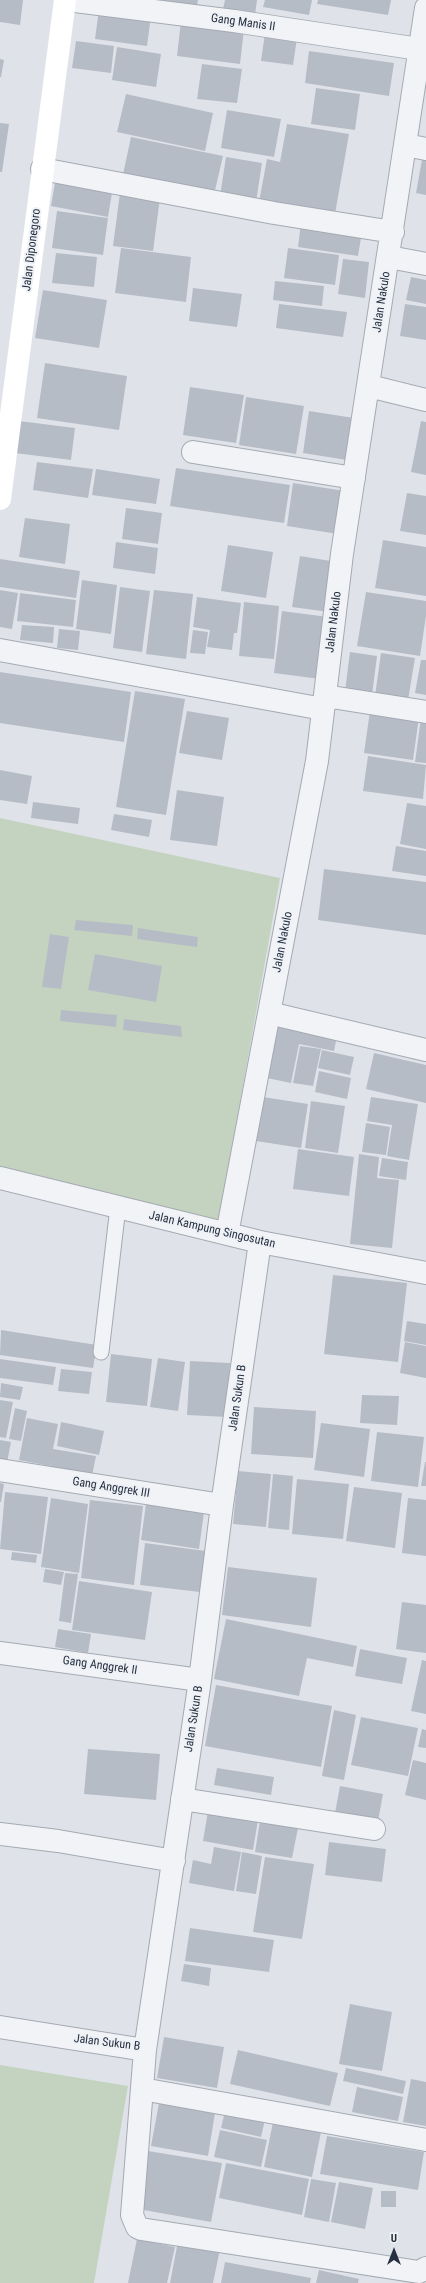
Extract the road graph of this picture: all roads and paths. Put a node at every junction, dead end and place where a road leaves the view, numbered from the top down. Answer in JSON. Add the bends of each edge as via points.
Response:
{"nodes":[{"id":1,"x":66,"y":0,"type":"edge"},
{"id":2,"x":426,"y":8,"type":"edge"},
{"id":3,"x":420,"y":49,"type":"junction"},
{"id":4,"x":416,"y":147,"type":"edge"},
{"id":5,"x":42,"y":170,"type":"junction"},
{"id":6,"x":393,"y":232,"type":"junction"},
{"id":7,"x":389,"y":257,"type":"junction"},
{"id":8,"x":426,"y":264,"type":"edge"},
{"id":9,"x":368,"y":386,"type":"junction"},
{"id":10,"x":426,"y":400,"type":"edge"},
{"id":11,"x":192,"y":452,"type":"dead end"},
{"id":12,"x":354,"y":478,"type":"junction"},
{"id":13,"x":0,"y":499,"type":"edge"},
{"id":14,"x":0,"y":650,"type":"edge"},
{"id":15,"x":324,"y":702,"type":"junction"},
{"id":16,"x":426,"y":712,"type":"edge"},
{"id":17,"x":269,"y":1013,"type":"junction"},
{"id":18,"x":426,"y":1050,"type":"edge"},
{"id":19,"x":0,"y":1178,"type":"edge"},
{"id":20,"x":118,"y":1207,"type":"junction"},
{"id":21,"x":227,"y":1234,"type":"junction"},
{"id":22,"x":260,"y":1242,"type":"junction"},
{"id":23,"x":426,"y":1273,"type":"edge"},
{"id":24,"x":101,"y":1352,"type":"dead end"},
{"id":25,"x":0,"y":1470,"type":"edge"},
{"id":26,"x":222,"y":1506,"type":"junction"},
{"id":27,"x":0,"y":1653,"type":"edge"},
{"id":28,"x":200,"y":1680,"type":"junction"},
{"id":29,"x":182,"y":1799,"type":"junction"},
{"id":30,"x":374,"y":1829,"type":"dead end"},
{"id":31,"x":0,"y":1834,"type":"edge"},
{"id":32,"x":174,"y":1861,"type":"junction"},
{"id":33,"x":0,"y":2027,"type":"edge"},
{"id":34,"x":146,"y":2050,"type":"junction"},
{"id":35,"x":142,"y":2089,"type":"junction"},
{"id":36,"x":426,"y":2140,"type":"edge"},
{"id":37,"x":426,"y":2268,"type":"edge"}],
"edges":[{"from":1,"to":3,"type":"street","name":"Gang Manis II","via":[[234,21]]},
{"from":1,"to":5,"type":"street","name":"Jalan Diponegoro"},
{"from":2,"to":3,"type":"street","name":"Jalan Nakulo"},
{"from":3,"to":4,"type":"street","name":"Jalan Nakulo"},
{"from":4,"to":6,"type":"street","name":"Jalan Nakulo"},
{"from":5,"to":6,"type":"street"},
{"from":5,"to":13,"type":"street","name":"Jalan Diponegoro"},
{"from":6,"to":7,"type":"street","name":"Jalan Nakulo"},
{"from":7,"to":8,"type":"street"},
{"from":7,"to":9,"type":"street","name":"Jalan Nakulo"},
{"from":9,"to":10,"type":"street"},
{"from":9,"to":12,"type":"street","name":"Jalan Nakulo"},
{"from":11,"to":12,"type":"street"},
{"from":12,"to":15,"type":"street","name":"Jalan Nakulo"},
{"from":14,"to":15,"type":"street"},
{"from":15,"to":16,"type":"street"},
{"from":15,"to":17,"type":"street","name":"Jalan Nakulo","via":[[317,761]]},
{"from":17,"to":18,"type":"street"},
{"from":17,"to":21,"type":"street","name":"Jalan Nakulo"},
{"from":19,"to":20,"type":"street","name":"Jalan Kampung Singosutan"},
{"from":20,"to":21,"type":"street","name":"Jalan Kampung Singosutan"},
{"from":20,"to":24,"type":"lane"},
{"from":21,"to":22,"type":"street","name":"Jalan Kampung Singosutan"},
{"from":22,"to":23,"type":"street","name":"Jalan Kampung Singosutan"},
{"from":22,"to":26,"type":"street","name":"Jalan Sukun B"},
{"from":25,"to":26,"type":"street","name":"Gang Anggrek III"},
{"from":26,"to":28,"type":"street","name":"Jalan Sukun B"},
{"from":27,"to":28,"type":"street","name":"Gang Anggrek II"},
{"from":28,"to":29,"type":"street","name":"Jalan Sukun B"},
{"from":29,"to":30,"type":"street"},
{"from":29,"to":32,"type":"street","name":"Jalan Sukun B"},
{"from":31,"to":32,"type":"street"},
{"from":32,"to":34,"type":"street","name":"Jalan Sukun B"},
{"from":33,"to":34,"type":"street","name":"Jalan Sukun B"},
{"from":34,"to":35,"type":"street"},
{"from":35,"to":36,"type":"street"},
{"from":35,"to":37,"type":"street","via":[[132,2215],[137,2227],[420,2272]]}]}
